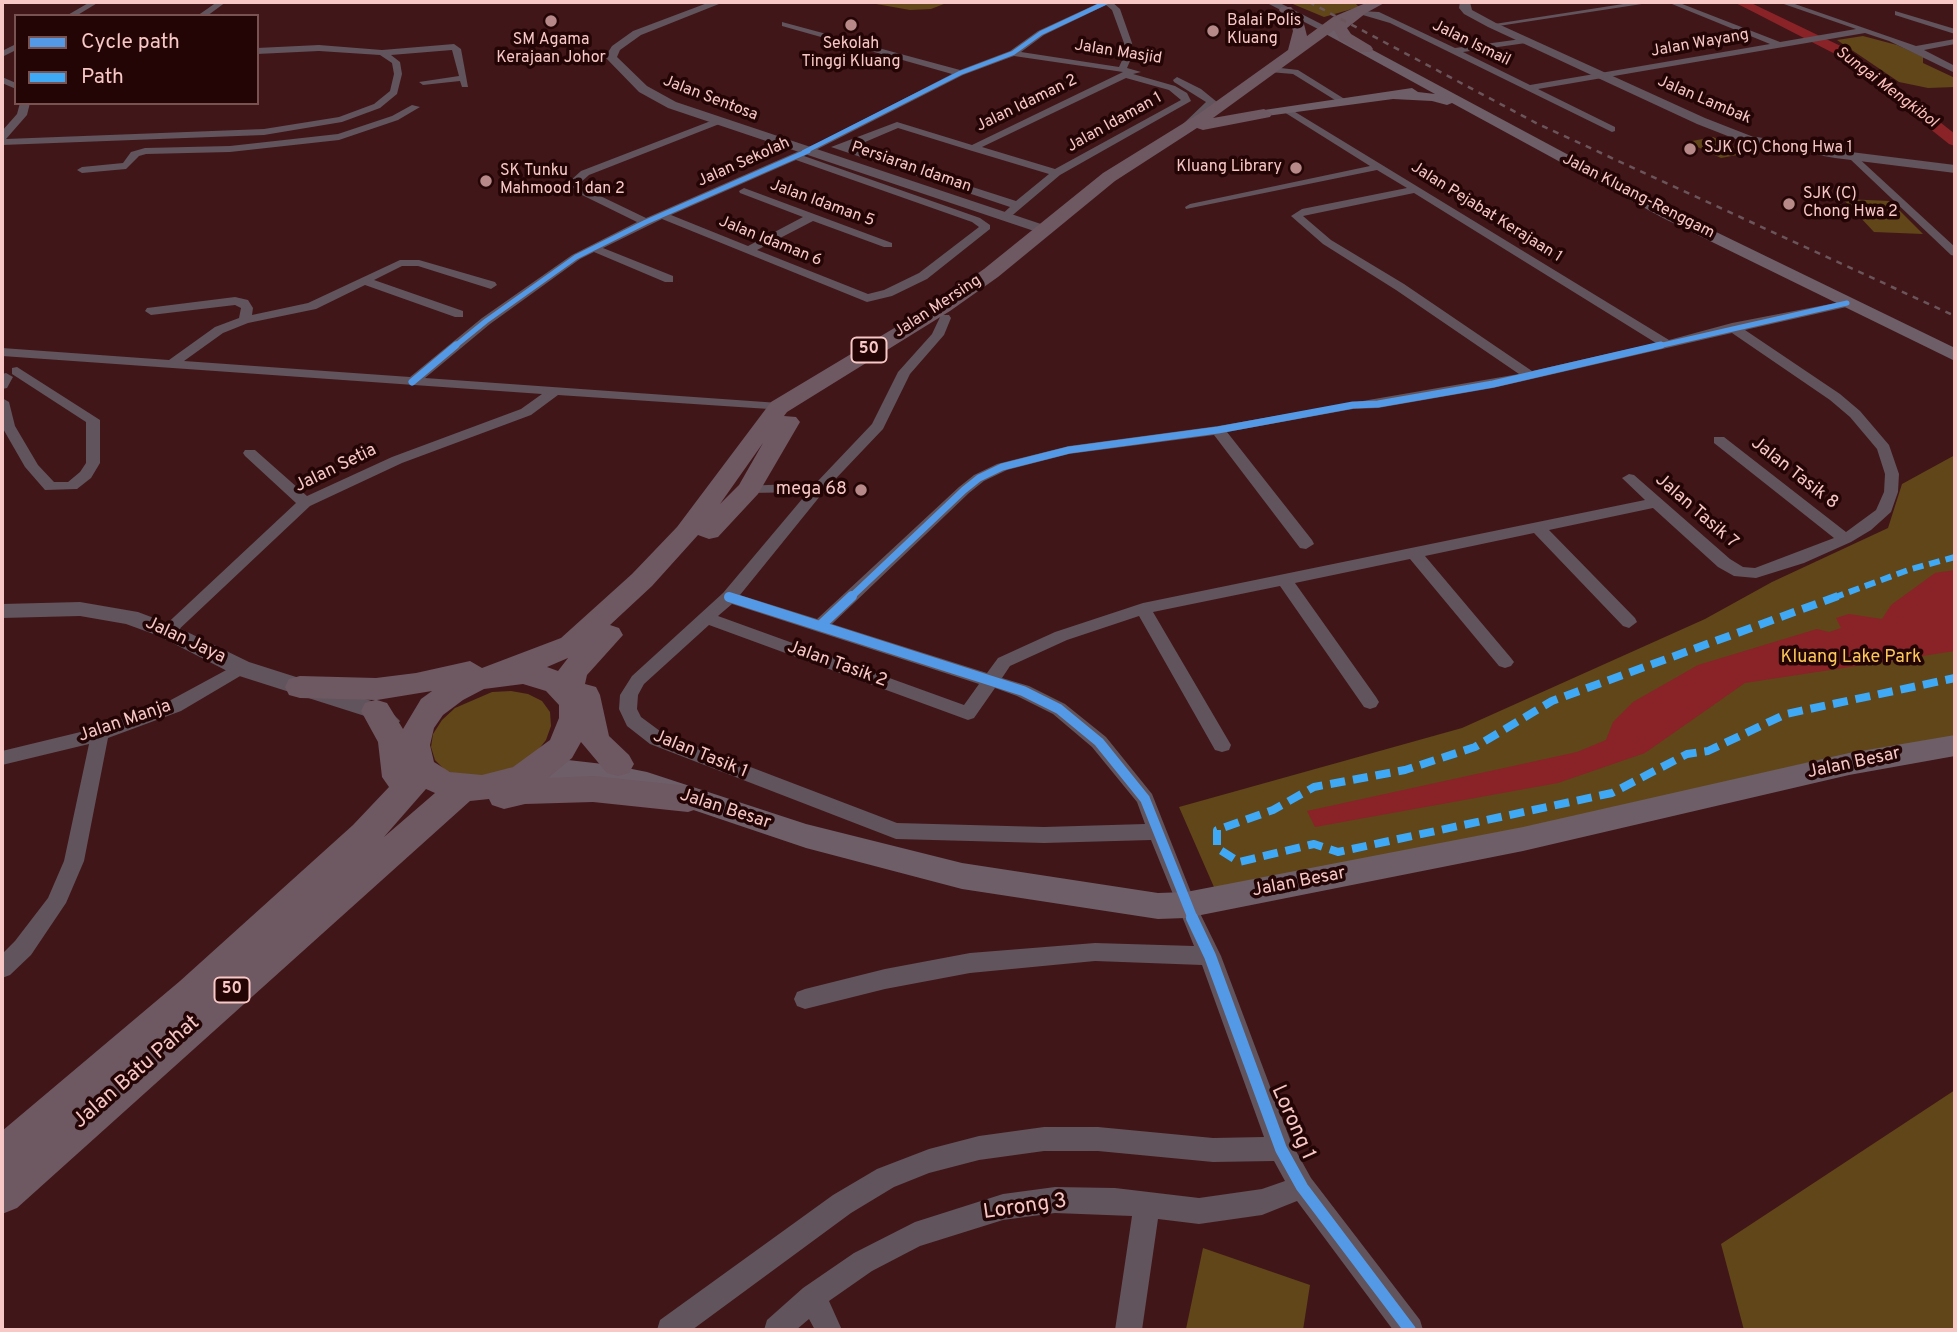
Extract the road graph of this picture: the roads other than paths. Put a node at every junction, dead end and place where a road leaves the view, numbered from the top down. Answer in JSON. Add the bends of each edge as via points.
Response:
{"nodes":[{"id":1,"x":95,"y":2,"type":"edge"},
{"id":2,"x":222,"y":2,"type":"edge"},
{"id":3,"x":719,"y":2,"type":"edge"},
{"id":4,"x":1107,"y":2,"type":"edge"},
{"id":5,"x":1270,"y":2,"type":"edge"},
{"id":6,"x":1396,"y":2,"type":"edge"},
{"id":7,"x":1465,"y":2,"type":"edge"},
{"id":8,"x":1651,"y":2,"type":"edge"},
{"id":9,"x":1671,"y":2,"type":"edge"},
{"id":10,"x":1783,"y":2,"type":"edge"},
{"id":11,"x":1368,"y":4,"type":"edge"},
{"id":12,"x":1291,"y":12,"type":"junction"},
{"id":13,"x":1898,"y":13,"type":"dead end"},
{"id":14,"x":74,"y":14,"type":"edge"},
{"id":15,"x":204,"y":14,"type":"edge"},
{"id":16,"x":1341,"y":21,"type":"junction"},
{"id":17,"x":785,"y":24,"type":"dead end"},
{"id":18,"x":1492,"y":24,"type":"junction"},
{"id":19,"x":1326,"y":29,"type":"junction"},
{"id":20,"x":1867,"y":30,"type":"junction"},
{"id":21,"x":1955,"y":32,"type":"edge"},
{"id":22,"x":1525,"y":40,"type":"junction"},
{"id":23,"x":1955,"y":42,"type":"edge"},
{"id":24,"x":1351,"y":43,"type":"junction"},
{"id":25,"x":1305,"y":45,"type":"junction"},
{"id":26,"x":1779,"y":45,"type":"junction"},
{"id":27,"x":1366,"y":49,"type":"junction"},
{"id":28,"x":1916,"y":49,"type":"junction"},
{"id":29,"x":259,"y":51,"type":"edge"},
{"id":30,"x":1455,"y":51,"type":"junction"},
{"id":31,"x":382,"y":53,"type":"junction"},
{"id":32,"x":1013,"y":53,"type":"junction"},
{"id":33,"x":458,"y":55,"type":"junction"},
{"id":34,"x":1292,"y":55,"type":"junction"},
{"id":35,"x":422,"y":58,"type":"dead end"},
{"id":36,"x":1272,"y":70,"type":"junction"},
{"id":37,"x":1955,"y":70,"type":"edge"},
{"id":38,"x":1126,"y":72,"type":"junction"},
{"id":39,"x":960,"y":73,"type":"junction"},
{"id":40,"x":1601,"y":76,"type":"junction"},
{"id":41,"x":1417,"y":78,"type":"junction"},
{"id":42,"x":423,"y":82,"type":"dead end"},
{"id":43,"x":1250,"y":85,"type":"junction"},
{"id":44,"x":1529,"y":88,"type":"junction"},
{"id":45,"x":1198,"y":91,"type":"junction"},
{"id":46,"x":1397,"y":96,"type":"junction"},
{"id":47,"x":1346,"y":103,"type":"junction"},
{"id":48,"x":24,"y":105,"type":"edge"},
{"id":49,"x":415,"y":107,"type":"dead end"},
{"id":50,"x":1287,"y":110,"type":"junction"},
{"id":51,"x":1264,"y":114,"type":"junction"},
{"id":52,"x":719,"y":121,"type":"junction"},
{"id":53,"x":852,"y":129,"type":"junction"},
{"id":54,"x":1612,"y":129,"type":"dead end"},
{"id":55,"x":1180,"y":130,"type":"junction"},
{"id":56,"x":182,"y":135,"type":"junction"},
{"id":57,"x":872,"y":135,"type":"junction"},
{"id":58,"x":2,"y":140,"type":"edge"},
{"id":59,"x":825,"y":143,"type":"junction"},
{"id":60,"x":291,"y":144,"type":"junction"},
{"id":61,"x":973,"y":148,"type":"junction"},
{"id":62,"x":841,"y":149,"type":"junction"},
{"id":63,"x":801,"y":154,"type":"junction"},
{"id":64,"x":1854,"y":157,"type":"junction"},
{"id":65,"x":1378,"y":167,"type":"junction"},
{"id":66,"x":905,"y":169,"type":"junction"},
{"id":67,"x":1955,"y":169,"type":"edge"},
{"id":68,"x":82,"y":170,"type":"dead end"},
{"id":69,"x":1056,"y":173,"type":"junction"},
{"id":70,"x":881,"y":182,"type":"junction"},
{"id":71,"x":1414,"y":190,"type":"junction"},
{"id":72,"x":744,"y":191,"type":"dead end"},
{"id":73,"x":1016,"y":205,"type":"junction"},
{"id":74,"x":1190,"y":207,"type":"dead end"},
{"id":75,"x":662,"y":215,"type":"junction"},
{"id":76,"x":1061,"y":215,"type":"junction"},
{"id":77,"x":812,"y":217,"type":"junction"},
{"id":78,"x":1004,"y":217,"type":"junction"},
{"id":79,"x":646,"y":222,"type":"junction"},
{"id":80,"x":1042,"y":229,"type":"junction"},
{"id":81,"x":888,"y":245,"type":"dead end"},
{"id":82,"x":594,"y":248,"type":"junction"},
{"id":83,"x":748,"y":250,"type":"junction"},
{"id":84,"x":1955,"y":254,"type":"edge"},
{"id":85,"x":669,"y":279,"type":"dead end"},
{"id":86,"x":363,"y":280,"type":"junction"},
{"id":87,"x":491,"y":285,"type":"dead end"},
{"id":88,"x":1835,"y":301,"type":"junction"},
{"id":89,"x":151,"y":311,"type":"dead end"},
{"id":90,"x":459,"y":314,"type":"dead end"},
{"id":91,"x":945,"y":318,"type":"junction"},
{"id":92,"x":245,"y":320,"type":"junction"},
{"id":93,"x":1730,"y":326,"type":"junction"},
{"id":94,"x":1662,"y":342,"type":"junction"},
{"id":95,"x":2,"y":352,"type":"edge"},
{"id":96,"x":32,"y":354,"type":"junction"},
{"id":97,"x":1955,"y":355,"type":"edge"},
{"id":98,"x":1955,"y":363,"type":"edge"},
{"id":99,"x":170,"y":365,"type":"junction"},
{"id":100,"x":1527,"y":373,"type":"junction"},
{"id":101,"x":7,"y":378,"type":"edge"},
{"id":102,"x":412,"y":382,"type":"junction"},
{"id":103,"x":554,"y":392,"type":"junction"},
{"id":104,"x":2,"y":402,"type":"edge"},
{"id":105,"x":779,"y":407,"type":"junction"},
{"id":106,"x":1218,"y":430,"type":"junction"},
{"id":107,"x":1718,"y":440,"type":"dead end"},
{"id":108,"x":250,"y":453,"type":"dead end"},
{"id":109,"x":1629,"y":478,"type":"dead end"},
{"id":110,"x":820,"y":486,"type":"junction"},
{"id":111,"x":749,"y":489,"type":"junction"},
{"id":112,"x":305,"y":503,"type":"junction"},
{"id":113,"x":1655,"y":503,"type":"junction"},
{"id":114,"x":1537,"y":527,"type":"junction"},
{"id":115,"x":1845,"y":539,"type":"junction"},
{"id":116,"x":1306,"y":544,"type":"dead end"},
{"id":117,"x":1413,"y":552,"type":"junction"},
{"id":118,"x":1284,"y":579,"type":"junction"},
{"id":119,"x":729,"y":597,"type":"junction"},
{"id":120,"x":1143,"y":609,"type":"junction"},
{"id":121,"x":2,"y":611,"type":"edge"},
{"id":122,"x":707,"y":618,"type":"junction"},
{"id":123,"x":613,"y":620,"type":"junction"},
{"id":124,"x":1629,"y":622,"type":"dead end"},
{"id":125,"x":820,"y":626,"type":"junction"},
{"id":126,"x":167,"y":631,"type":"junction"},
{"id":127,"x":591,"y":653,"type":"junction"},
{"id":128,"x":1505,"y":662,"type":"dead end"},
{"id":129,"x":241,"y":668,"type":"junction"},
{"id":130,"x":489,"y":677,"type":"junction"},
{"id":131,"x":993,"y":680,"type":"junction"},
{"id":132,"x":312,"y":690,"type":"junction"},
{"id":133,"x":568,"y":693,"type":"junction"},
{"id":134,"x":1370,"y":702,"type":"dead end"},
{"id":135,"x":376,"y":711,"type":"junction"},
{"id":136,"x":571,"y":732,"type":"junction"},
{"id":137,"x":100,"y":734,"type":"junction"},
{"id":138,"x":1955,"y":745,"type":"edge"},
{"id":139,"x":1222,"y":746,"type":"dead end"},
{"id":140,"x":2,"y":758,"type":"edge"},
{"id":141,"x":418,"y":758,"type":"junction"},
{"id":142,"x":618,"y":764,"type":"junction"},
{"id":143,"x":523,"y":777,"type":"junction"},
{"id":144,"x":647,"y":783,"type":"junction"},
{"id":145,"x":463,"y":788,"type":"junction"},
{"id":146,"x":688,"y":799,"type":"junction"},
{"id":147,"x":1158,"y":832,"type":"junction"},
{"id":148,"x":369,"y":850,"type":"junction"},
{"id":149,"x":1186,"y":905,"type":"junction"},
{"id":150,"x":1210,"y":956,"type":"junction"},
{"id":151,"x":2,"y":968,"type":"edge"},
{"id":152,"x":805,"y":999,"type":"dead end"},
{"id":153,"x":1281,"y":1149,"type":"junction"},
{"id":154,"x":2,"y":1158,"type":"edge"},
{"id":155,"x":1302,"y":1187,"type":"junction"},
{"id":156,"x":2,"y":1193,"type":"edge"},
{"id":157,"x":1147,"y":1203,"type":"junction"},
{"id":158,"x":812,"y":1297,"type":"junction"},
{"id":159,"x":670,"y":1330,"type":"edge"},
{"id":160,"x":777,"y":1330,"type":"edge"},
{"id":161,"x":829,"y":1330,"type":"edge"},
{"id":162,"x":1129,"y":1330,"type":"edge"},
{"id":163,"x":1410,"y":1330,"type":"edge"}],
"edges":[{"from":1,"to":14,"type":"street"},
{"from":2,"to":15,"type":"street"},
{"from":3,"to":52,"type":"street","name":"Jalan Sentosa","via":[[637,33],[615,48],[611,57],[659,99]]},
{"from":4,"to":32,"type":"street","name":"Jalan Sekolah","via":[[1041,33]]},
{"from":4,"to":38,"type":"street","via":[[1116,9],[1126,38]]},
{"from":5,"to":12,"type":"street"},
{"from":6,"to":11,"type":"highway","name":"Jalan Mersing","number":"50"},
{"from":7,"to":18,"type":"street","name":"Jalan Lambak","via":[[1468,12]]},
{"from":8,"to":18,"type":"street"},
{"from":9,"to":26,"type":"street"},
{"from":10,"to":20,"type":"street"},
{"from":11,"to":16,"type":"highway","name":"Jalan Mersing","number":"50"},
{"from":11,"to":30,"type":"street","name":"Jalan Ismail","via":[[1382,16]]},
{"from":12,"to":16,"type":"highway"},
{"from":12,"to":19,"type":"street"},
{"from":12,"to":34,"type":"highway","via":[[1300,31]]},
{"from":13,"to":21,"type":"street"},
{"from":16,"to":19,"type":"highway","name":"Jalan Mersing","number":"50"},
{"from":16,"to":27,"type":"highway","via":[[1341,32]]},
{"from":17,"to":39,"type":"street"},
{"from":18,"to":22,"type":"street","name":"Jalan Lambak"},
{"from":19,"to":24,"type":"main road","name":"Jalan Kluang-Renggam"},
{"from":19,"to":25,"type":"highway","name":"Jalan Mersing","number":"50"},
{"from":20,"to":26,"type":"street","name":"Jalan Wayang"},
{"from":20,"to":28,"type":"street"},
{"from":22,"to":30,"type":"street"},
{"from":22,"to":40,"type":"street","name":"Jalan Lambak"},
{"from":23,"to":28,"type":"street"},
{"from":24,"to":25,"type":"highway","via":[[1331,40]]},
{"from":24,"to":27,"type":"main road","name":"Jalan Kluang-Renggam"},
{"from":25,"to":34,"type":"highway","name":"Jalan Mersing","number":"50"},
{"from":26,"to":40,"type":"street","name":"Jalan Wayang"},
{"from":27,"to":41,"type":"main road","name":"Jalan Kluang-Renggam"},
{"from":28,"to":37,"type":"street"},
{"from":29,"to":31,"type":"street","via":[[319,48]]},
{"from":30,"to":44,"type":"street","name":"Jalan Ismail"},
{"from":31,"to":33,"type":"street","via":[[451,47]]},
{"from":31,"to":56,"type":"street","via":[[396,62],[394,92],[362,113],[309,127]]},
{"from":32,"to":38,"type":"street","name":"Jalan Masjid"},
{"from":32,"to":39,"type":"street","name":"Jalan Sekolah"},
{"from":33,"to":35,"type":"street"},
{"from":33,"to":42,"type":"street","via":[[464,82]]},
{"from":34,"to":36,"type":"highway","name":"Jalan Mersing","number":"50"},
{"from":36,"to":43,"type":"highway","name":"Jalan Mersing","number":"50"},
{"from":36,"to":47,"type":"street","via":[[1295,72]]},
{"from":38,"to":45,"type":"street","name":"Jalan Masjid","via":[[1165,76]]},
{"from":38,"to":61,"type":"street","name":"Jalan Idaman 2"},
{"from":38,"to":69,"type":"street","name":"Jalan Idaman 1","via":[[1172,88],[1186,101]]},
{"from":39,"to":53,"type":"street","name":"Jalan Sekolah"},
{"from":40,"to":44,"type":"street","name":"Jalan Wayang"},
{"from":40,"to":64,"type":"street","name":"Jalan Lambak","via":[[1748,139]]},
{"from":41,"to":46,"type":"main road","via":[[1422,90]]},
{"from":41,"to":88,"type":"main road","name":"Jalan Kluang-Renggam"},
{"from":43,"to":45,"type":"street","via":[[1226,93]]},
{"from":43,"to":51,"type":"highway","via":[[1223,111]]},
{"from":43,"to":55,"type":"highway","name":"Jalan Mersing","number":"50"},
{"from":44,"to":54,"type":"street","name":"Jalan Ismail"},
{"from":45,"to":55,"type":"street","via":[[1212,102]]},
{"from":46,"to":47,"type":"main road"},
{"from":46,"to":88,"type":"main road","name":"Jalan Kluang-Renggam","via":[[1448,101],[1617,196]]},
{"from":47,"to":50,"type":"main road"},
{"from":48,"to":58,"type":"street"},
{"from":49,"to":60,"type":"street","via":[[339,137]]},
{"from":50,"to":51,"type":"main road"},
{"from":50,"to":65,"type":"street","name":"Jalan Pejabat Kerajaan 1"},
{"from":51,"to":91,"type":"highway","via":[[1197,126],[1177,137]]},
{"from":52,"to":63,"type":"street","name":"Jalan Sentosa"},
{"from":52,"to":79,"type":"street","via":[[585,173],[574,183]]},
{"from":53,"to":57,"type":"street"},
{"from":53,"to":59,"type":"street","name":"Jalan Sekolah"},
{"from":55,"to":76,"type":"highway","name":"Jalan Mersing","number":"50","via":[[1108,177]]},
{"from":56,"to":58,"type":"street"},
{"from":56,"to":60,"type":"street","via":[[273,138]]},
{"from":57,"to":61,"type":"street","via":[[898,125]]},
{"from":57,"to":62,"type":"street"},
{"from":59,"to":62,"type":"street"},
{"from":59,"to":63,"type":"street","name":"Jalan Sekolah"},
{"from":60,"to":68,"type":"street","via":[[145,151],[126,166]]},
{"from":61,"to":69,"type":"street"},
{"from":62,"to":66,"type":"street"},
{"from":63,"to":70,"type":"street","name":"Persiaran Idaman"},
{"from":63,"to":75,"type":"street","name":"Jalan Sekolah"},
{"from":64,"to":67,"type":"street","name":"Jalan Lambak"},
{"from":64,"to":84,"type":"street"},
{"from":65,"to":71,"type":"street","name":"Jalan Pejabat Kerajaan 1"},
{"from":65,"to":74,"type":"street"},
{"from":66,"to":70,"type":"street"},
{"from":66,"to":73,"type":"street"},
{"from":69,"to":73,"type":"street","name":"Jalan Idaman 1"},
{"from":70,"to":78,"type":"street","name":"Persiaran Idaman"},
{"from":70,"to":83,"type":"street","name":"Jalan Idaman 6","via":[[986,227],[923,276],[867,298]]},
{"from":71,"to":94,"type":"street","name":"Jalan Pejabat Kerajaan 1"},
{"from":71,"to":100,"type":"street","via":[[1296,216],[1321,238]]},
{"from":72,"to":77,"type":"street","name":"Jalan Idaman 5"},
{"from":73,"to":78,"type":"street","name":"Jalan Idaman 1"},
{"from":75,"to":79,"type":"street","name":"Jalan Sekolah"},
{"from":75,"to":83,"type":"street","name":"Jalan Idaman 6"},
{"from":76,"to":78,"type":"street","name":"Persiaran Idaman","via":[[1035,223]]},
{"from":76,"to":80,"type":"highway","name":"Jalan Mersing","number":"50"},
{"from":77,"to":81,"type":"street","name":"Jalan Idaman 5"},
{"from":77,"to":83,"type":"street"},
{"from":78,"to":80,"type":"street","name":"Persiaran Idaman"},
{"from":79,"to":82,"type":"street","name":"Jalan Sekolah"},
{"from":80,"to":105,"type":"highway","name":"Jalan Mersing","number":"50","via":[[952,301]]},
{"from":82,"to":85,"type":"street"},
{"from":82,"to":102,"type":"street","name":"Jalan Sekolah","via":[[525,292]]},
{"from":86,"to":87,"type":"street","via":[[409,262]]},
{"from":86,"to":90,"type":"street"},
{"from":86,"to":92,"type":"street","via":[[312,306]]},
{"from":88,"to":93,"type":"street"},
{"from":88,"to":97,"type":"main road","name":"Jalan Kluang-Renggam"},
{"from":88,"to":98,"type":"main road","name":"Jalan Kluang-Renggam"},
{"from":89,"to":92,"type":"street","via":[[235,301],[247,308]]},
{"from":91,"to":110,"type":"street","name":"Jalan Tasik 1","via":[[938,335],[905,372],[878,426]]},
{"from":91,"to":111,"type":"highway","via":[[854,371],[790,419]]},
{"from":92,"to":99,"type":"street","via":[[209,335]]},
{"from":93,"to":94,"type":"street"},
{"from":93,"to":115,"type":"street","via":[[1835,397],[1884,448],[1892,483],[1883,512]]},
{"from":94,"to":100,"type":"street"},
{"from":95,"to":96,"type":"street"},
{"from":96,"to":99,"type":"street"},
{"from":96,"to":101,"type":"street"},
{"from":99,"to":102,"type":"street"},
{"from":100,"to":106,"type":"street"},
{"from":101,"to":104,"type":"street","via":[[93,420],[93,463],[86,475],[72,486],[50,487],[8,426]]},
{"from":102,"to":103,"type":"street"},
{"from":103,"to":105,"type":"street"},
{"from":103,"to":112,"type":"street","name":"Jalan Setia","via":[[527,412],[397,460]]},
{"from":105,"to":123,"type":"highway","name":"Jalan Mersing","number":"50","via":[[686,533]]},
{"from":106,"to":116,"type":"street"},
{"from":106,"to":125,"type":"street","via":[[1069,450],[1002,467],[979,478]]},
{"from":107,"to":115,"type":"street","name":"Jalan Tasik 8"},
{"from":108,"to":112,"type":"street"},
{"from":109,"to":113,"type":"street","name":"Jalan Tasik 7"},
{"from":110,"to":111,"type":"street"},
{"from":110,"to":119,"type":"street","name":"Jalan Tasik 1"},
{"from":111,"to":123,"type":"highway"},
{"from":112,"to":126,"type":"street","name":"Jalan Setia"},
{"from":113,"to":114,"type":"street"},
{"from":113,"to":115,"type":"street","name":"Jalan Tasik 7","via":[[1740,572],[1756,573]]},
{"from":114,"to":117,"type":"street"},
{"from":114,"to":124,"type":"street"},
{"from":117,"to":118,"type":"street"},
{"from":117,"to":128,"type":"street"},
{"from":118,"to":120,"type":"street"},
{"from":118,"to":134,"type":"street"},
{"from":119,"to":122,"type":"street","name":"Jalan Tasik 1"},
{"from":119,"to":125,"type":"street","name":"Lorong 1"},
{"from":120,"to":131,"type":"street","via":[[1034,647],[1004,662]]},
{"from":120,"to":139,"type":"street"},
{"from":121,"to":126,"type":"street","name":"Jalan Jaya","via":[[98,610]]},
{"from":122,"to":131,"type":"street","name":"Jalan Tasik 2","via":[[968,713]]},
{"from":122,"to":147,"type":"street","name":"Jalan Tasik 1","via":[[638,680],[629,695],[633,721],[657,739],[897,831]]},
{"from":123,"to":127,"type":"highway","name":"Jalan Mersing","number":"50"},
{"from":123,"to":130,"type":"highway","name":"Jalan Mersing","number":"50","via":[[571,645]]},
{"from":123,"to":132,"type":"highway","via":[[468,673],[416,684]]},
{"from":125,"to":131,"type":"street","name":"Lorong 1"},
{"from":126,"to":129,"type":"street","name":"Jalan Jaya"},
{"from":127,"to":133,"type":"highway","name":"Jalan Mersing","number":"50","via":[[573,671]]},
{"from":127,"to":142,"type":"highway","via":[[584,687],[590,728],[597,743]]},
{"from":129,"to":132,"type":"street","name":"Jalan Jaya"},
{"from":129,"to":137,"type":"street","name":"Jalan Manja","via":[[175,706]]},
{"from":130,"to":132,"type":"street","name":"Jalan Jaya","via":[[365,696]]},
{"from":130,"to":133,"type":"highway","via":[[541,676]]},
{"from":130,"to":141,"type":"highway","number":"50","via":[[452,691],[432,707],[419,726]]},
{"from":131,"to":147,"type":"street","name":"Lorong 1","via":[[1041,699],[1077,721],[1133,781]]},
{"from":132,"to":135,"type":"street","name":"Jalan Jaya"},
{"from":133,"to":136,"type":"highway","via":[[574,705]]},
{"from":135,"to":141,"type":"street","name":"Jalan Jaya"},
{"from":135,"to":148,"type":"highway","via":[[394,741],[398,778]]},
{"from":136,"to":142,"type":"main road","name":"Jalan Besar"},
{"from":136,"to":143,"type":"highway","via":[[561,749]]},
{"from":137,"to":140,"type":"street","name":"Jalan Manja"},
{"from":137,"to":151,"type":"street","via":[[75,861],[57,904]]},
{"from":138,"to":149,"type":"main road","name":"Jalan Besar"},
{"from":141,"to":145,"type":"highway","via":[[440,782]]},
{"from":141,"to":148,"type":"highway","name":"Jalan Batu Pahat","number":"50"},
{"from":142,"to":144,"type":"main road","name":"Jalan Besar"},
{"from":143,"to":144,"type":"main road","name":"Jalan Besar","via":[[590,772]]},
{"from":143,"to":145,"type":"highway"},
{"from":144,"to":146,"type":"main road","name":"Jalan Besar"},
{"from":145,"to":148,"type":"highway","name":"Jalan Batu Pahat","number":"50"},
{"from":146,"to":148,"type":"highway","via":[[593,789],[525,791],[470,806]]},
{"from":146,"to":149,"type":"main road","name":"Jalan Besar","via":[[806,836],[991,882],[1140,905]]},
{"from":147,"to":149,"type":"street","name":"Lorong 1"},
{"from":148,"to":154,"type":"highway","name":"Jalan Batu Pahat","number":"50","via":[[193,993]]},
{"from":148,"to":156,"type":"highway","name":"Jalan Batu Pahat","number":"50"},
{"from":149,"to":150,"type":"street","name":"Lorong 1"},
{"from":150,"to":152,"type":"street","via":[[1095,952],[970,963]]},
{"from":150,"to":153,"type":"street","name":"Lorong 1"},
{"from":153,"to":155,"type":"street","name":"Lorong 1"},
{"from":153,"to":159,"type":"street","via":[[1213,1150],[1098,1139],[1044,1139],[978,1148],[929,1161],[886,1178],[842,1204]]},
{"from":155,"to":157,"type":"street","name":"Lorong 3","via":[[1233,1208],[1199,1211]]},
{"from":155,"to":163,"type":"street","name":"Lorong 1"},
{"from":157,"to":158,"type":"street","name":"Lorong 3","via":[[1055,1200],[1003,1207],[915,1234]]},
{"from":157,"to":162,"type":"street"},
{"from":158,"to":160,"type":"street","name":"Lorong 3"},
{"from":158,"to":161,"type":"street"}]}
